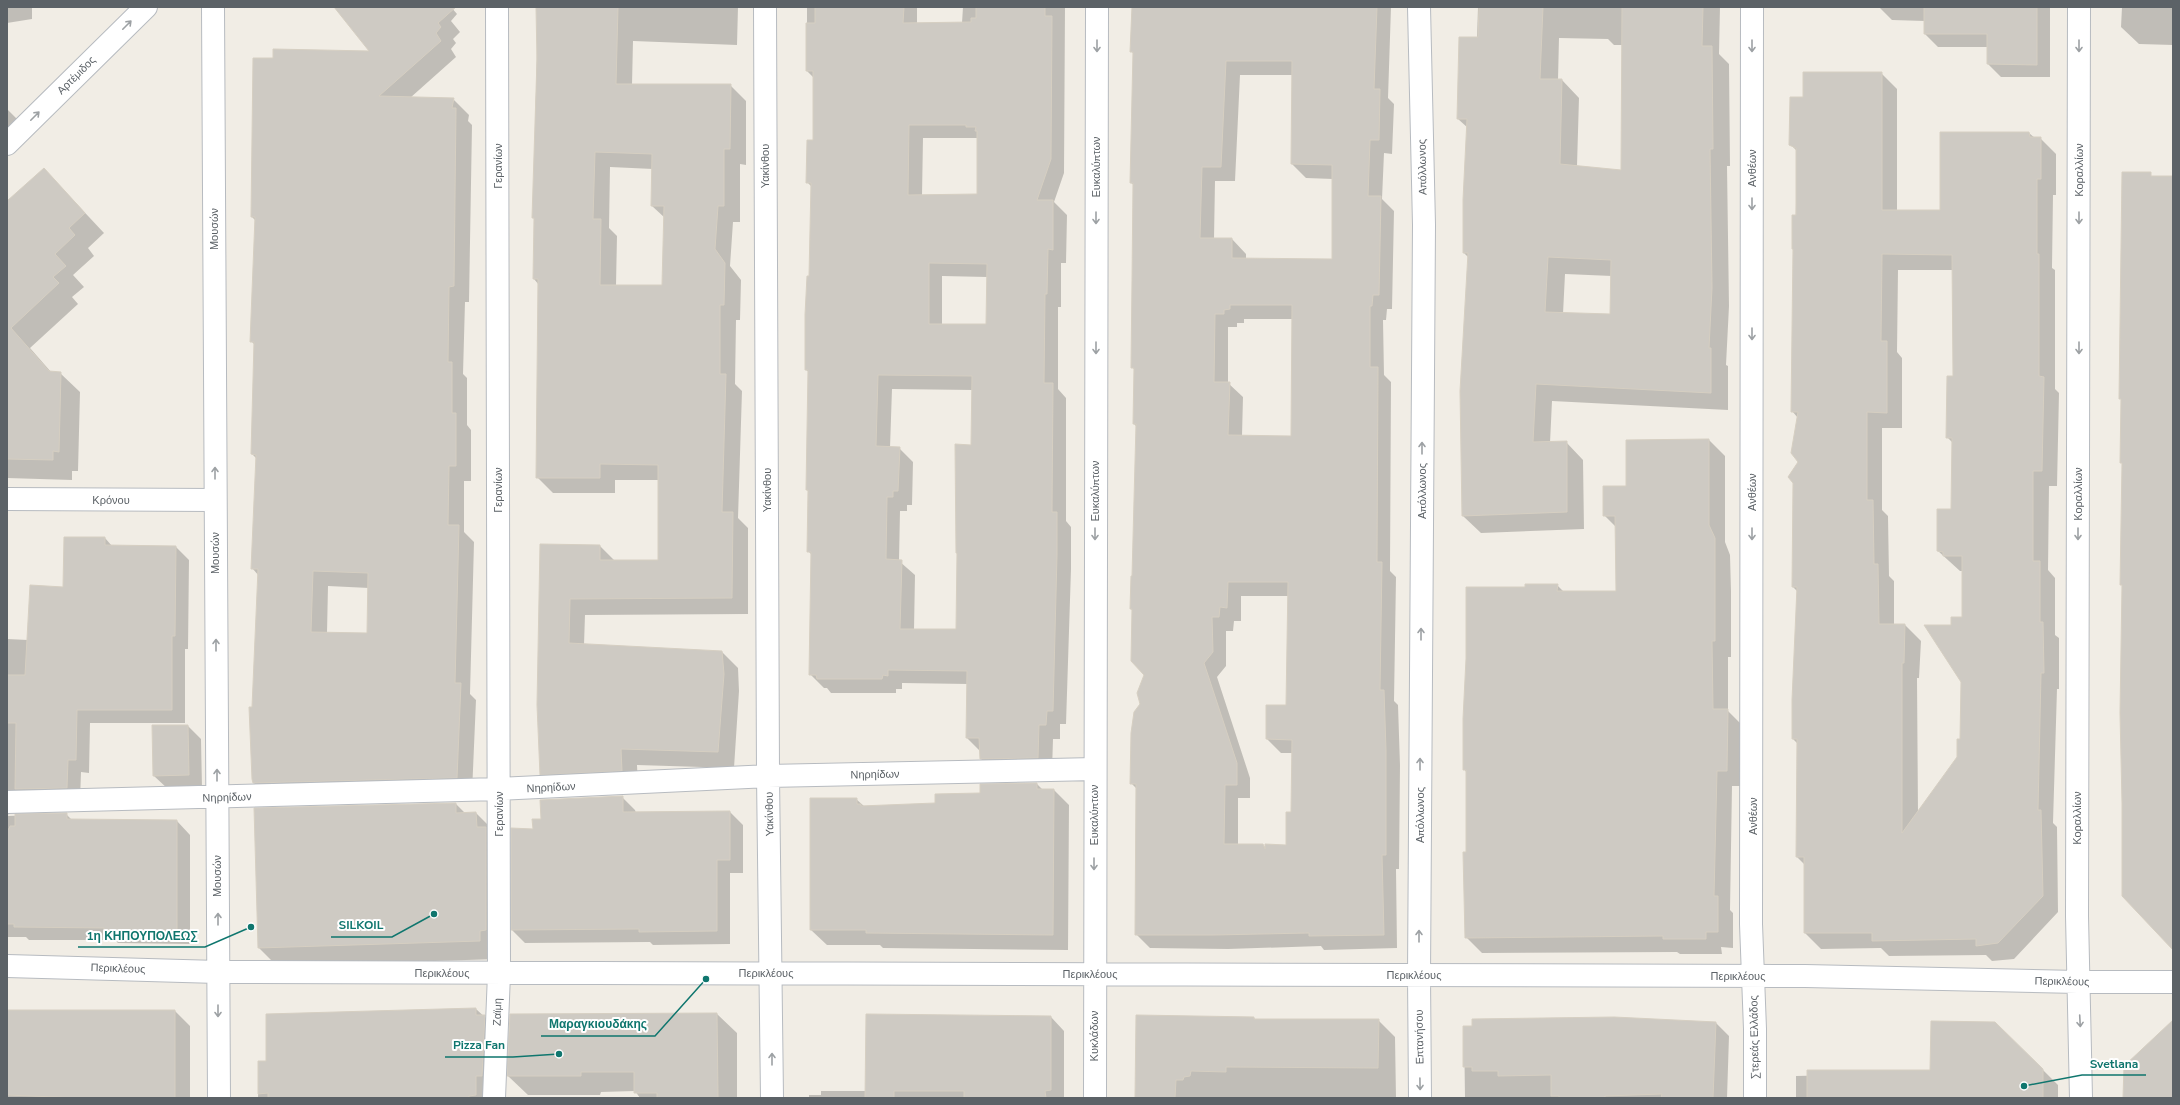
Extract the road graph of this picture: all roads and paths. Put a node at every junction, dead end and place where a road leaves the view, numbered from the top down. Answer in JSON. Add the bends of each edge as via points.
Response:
{"nodes":[{"id":1,"x":146,"y":7,"type":"edge"},
{"id":2,"x":213,"y":7,"type":"edge"},
{"id":3,"x":497,"y":7,"type":"edge"},
{"id":4,"x":765,"y":7,"type":"edge"},
{"id":5,"x":1097,"y":7,"type":"edge"},
{"id":6,"x":1419,"y":7,"type":"edge"},
{"id":7,"x":1752,"y":7,"type":"edge"},
{"id":8,"x":2079,"y":7,"type":"edge"},
{"id":9,"x":7,"y":144,"type":"edge"},
{"id":10,"x":7,"y":499,"type":"edge"},
{"id":11,"x":215,"y":500,"type":"junction"},
{"id":12,"x":1095,"y":769,"type":"junction"},
{"id":13,"x":768,"y":776,"type":"junction"},
{"id":14,"x":499,"y":789,"type":"junction"},
{"id":15,"x":217,"y":797,"type":"junction"},
{"id":16,"x":7,"y":802,"type":"edge"},
{"id":17,"x":7,"y":966,"type":"edge"},
{"id":18,"x":218,"y":972,"type":"junction"},
{"id":19,"x":771,"y":973,"type":"junction"},
{"id":20,"x":499,"y":974,"type":"junction"},
{"id":21,"x":1094,"y":974,"type":"junction"},
{"id":22,"x":1419,"y":975,"type":"junction"},
{"id":23,"x":1752,"y":976,"type":"junction"},
{"id":24,"x":2078,"y":982,"type":"junction"},
{"id":25,"x":2173,"y":982,"type":"edge"},
{"id":26,"x":219,"y":1098,"type":"edge"},
{"id":27,"x":494,"y":1098,"type":"edge"},
{"id":28,"x":772,"y":1098,"type":"edge"},
{"id":29,"x":1095,"y":1098,"type":"edge"},
{"id":30,"x":1420,"y":1098,"type":"edge"},
{"id":31,"x":1755,"y":1098,"type":"edge"},
{"id":32,"x":2081,"y":1098,"type":"edge"}],
"edges":[{"from":9,"to":1,"type":"street","name":"Αρτέμιδος","one_way":true},
{"from":11,"to":2,"type":"street","name":"Μουσών","one_way":true},
{"from":3,"to":14,"type":"street","name":"Γερανίων"},
{"from":4,"to":13,"type":"street","name":"Υακίνθου"},
{"from":5,"to":12,"type":"street","name":"Ευκαλύπτων","one_way":true},
{"from":22,"to":6,"type":"street","name":"Απόλλωνος","one_way":true,"via":[[1424,225]]},
{"from":7,"to":23,"type":"street","name":"Ανθέων","one_way":true},
{"from":8,"to":24,"type":"street","name":"Κοραλλίων","one_way":true},
{"from":10,"to":11,"type":"street","name":"Κρόνου"},
{"from":15,"to":11,"type":"street","name":"Μουσών","one_way":true},
{"from":12,"to":13,"type":"street","name":"Νηρηίδων"},
{"from":12,"to":21,"type":"street","name":"Ευκαλύπτων","one_way":true},
{"from":13,"to":14,"type":"street","name":"Νηρηίδων"},
{"from":13,"to":19,"type":"street","name":"Υακίνθου"},
{"from":14,"to":15,"type":"street","name":"Νηρηίδων"},
{"from":14,"to":20,"type":"street","name":"Γερανίων"},
{"from":15,"to":16,"type":"street","name":"Νηρηίδων"},
{"from":18,"to":15,"type":"street","name":"Μουσών","one_way":true},
{"from":17,"to":18,"type":"street","name":"Περικλέους"},
{"from":18,"to":20,"type":"street","name":"Περικλέους"},
{"from":18,"to":26,"type":"street","name":"Μουσών","one_way":true},
{"from":19,"to":20,"type":"street","name":"Περικλέους"},
{"from":19,"to":21,"type":"street","name":"Περικλέους"},
{"from":28,"to":19,"type":"street","name":"Υακίνθου","one_way":true},
{"from":20,"to":27,"type":"street","name":"Ζαϊμη"},
{"from":21,"to":22,"type":"street","name":"Περικλέους"},
{"from":21,"to":29,"type":"street","name":"Κυκλάδων"},
{"from":22,"to":23,"type":"street","name":"Περικλέους"},
{"from":22,"to":30,"type":"street","name":"Επτανήσου","one_way":true},
{"from":23,"to":24,"type":"street","name":"Περικλέους"},
{"from":23,"to":31,"type":"street","name":"Στερεάς Ελλάδος"},
{"from":24,"to":25,"type":"street","name":"Περικλέους"},
{"from":24,"to":32,"type":"street","name":"Κοραλλίων","one_way":true}]}
